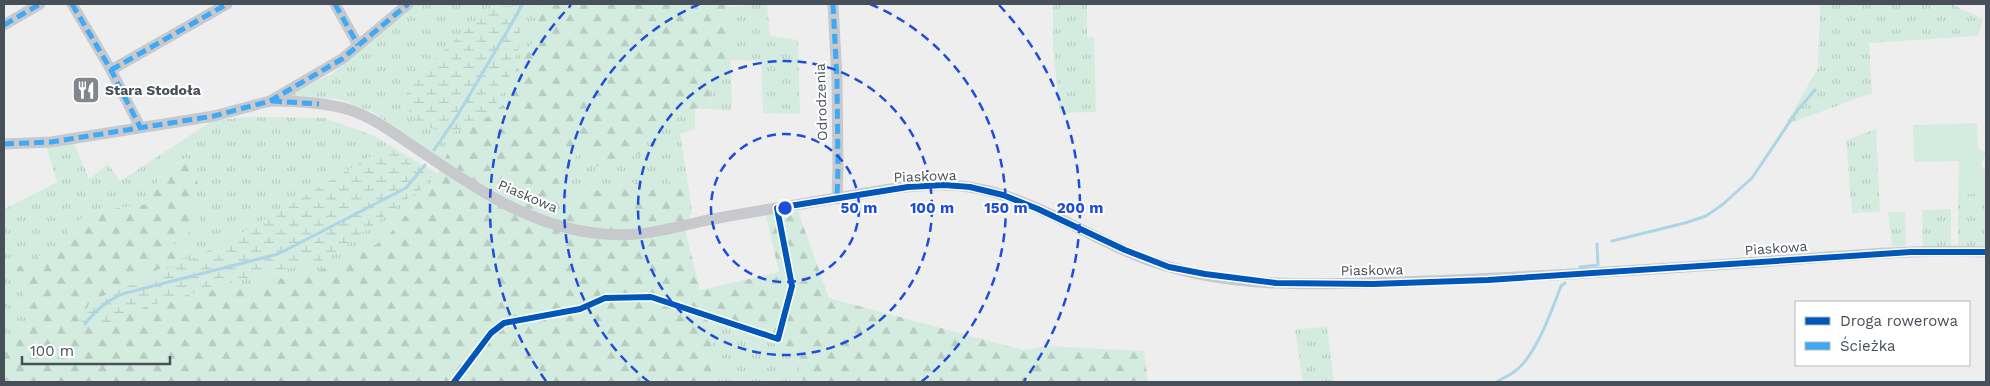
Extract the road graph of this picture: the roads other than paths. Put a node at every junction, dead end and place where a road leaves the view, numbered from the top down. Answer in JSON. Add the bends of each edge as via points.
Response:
{"nodes":[{"id":1,"x":40,"y":4,"type":"edge"},
{"id":2,"x":72,"y":4,"type":"edge"},
{"id":3,"x":227,"y":4,"type":"edge"},
{"id":4,"x":336,"y":4,"type":"edge"},
{"id":5,"x":408,"y":4,"type":"edge"},
{"id":6,"x":833,"y":4,"type":"edge"},
{"id":7,"x":4,"y":25,"type":"edge"},
{"id":8,"x":358,"y":45,"type":"junction"},
{"id":9,"x":111,"y":70,"type":"junction"},
{"id":10,"x":270,"y":101,"type":"junction"},
{"id":11,"x":140,"y":126,"type":"junction"},
{"id":12,"x":4,"y":144,"type":"edge"},
{"id":13,"x":837,"y":198,"type":"junction"},
{"id":14,"x":1986,"y":252,"type":"edge"}],
"edges":[{"from":1,"to":7,"type":"street"},
{"from":2,"to":9,"type":"street"},
{"from":3,"to":9,"type":"street"},
{"from":4,"to":8,"type":"street"},
{"from":5,"to":8,"type":"street"},
{"from":6,"to":13,"type":"street","name":"Odrodzenia"},
{"from":8,"to":10,"type":"street","via":[[342,59]]},
{"from":9,"to":11,"type":"street"},
{"from":10,"to":11,"type":"street","via":[[214,116]]},
{"from":10,"to":13,"type":"street","name":"Piaskowa","via":[[319,104],[352,111],[519,211],[547,222],[593,233],[636,236],[749,212]]},
{"from":11,"to":12,"type":"street","via":[[51,142]]},
{"from":13,"to":14,"type":"street","name":"Piaskowa","via":[[908,187],[970,187],[1038,208],[1124,250],[1162,264],[1205,274],[1276,283],[1488,280],[1901,253]]}]}
